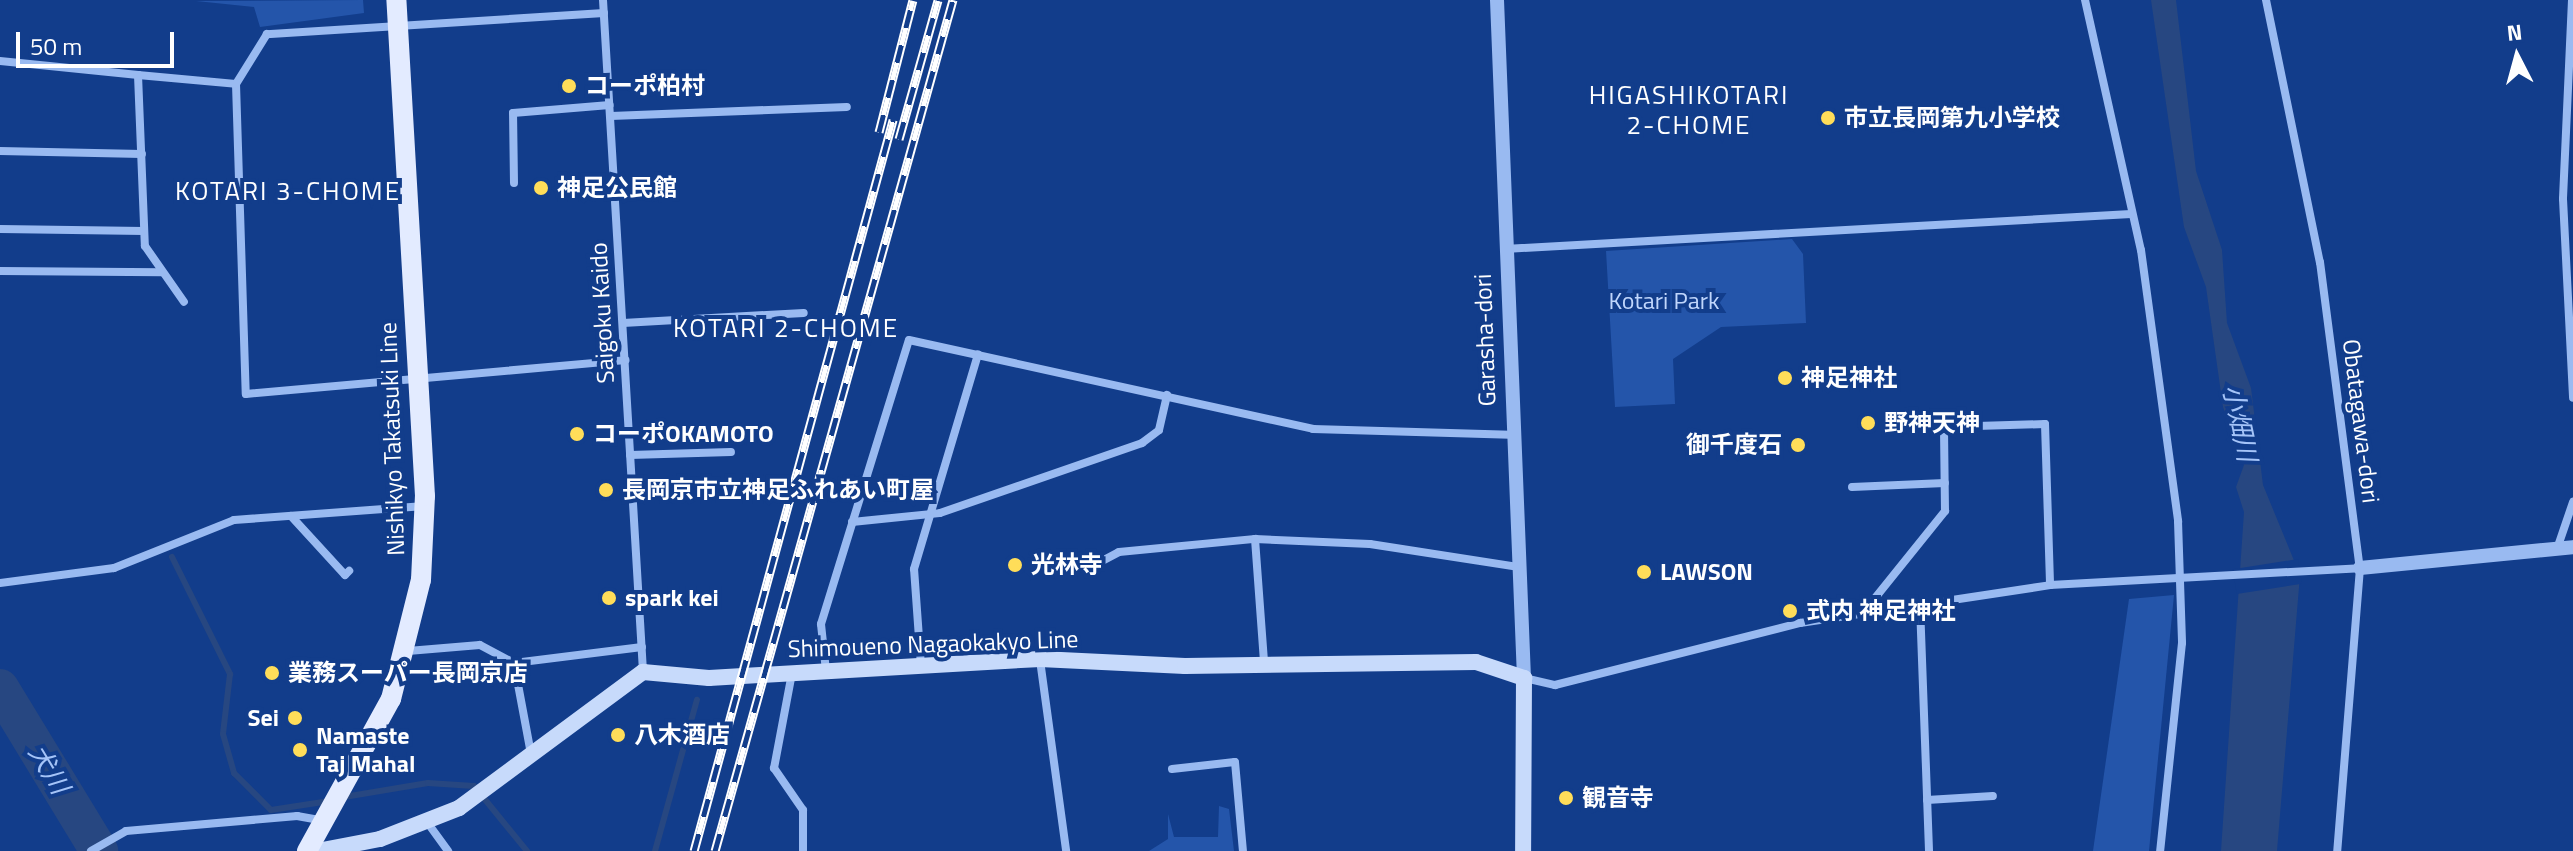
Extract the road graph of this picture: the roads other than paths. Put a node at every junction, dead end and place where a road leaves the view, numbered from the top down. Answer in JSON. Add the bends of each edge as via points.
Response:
{"nodes":[{"id":1,"x":396,"y":0,"type":"edge"},
{"id":2,"x":603,"y":0,"type":"edge"},
{"id":3,"x":1497,"y":0,"type":"edge"},
{"id":4,"x":2085,"y":0,"type":"edge"},
{"id":5,"x":2266,"y":0,"type":"edge"},
{"id":6,"x":2572,"y":0,"type":"edge"},
{"id":7,"x":604,"y":13,"type":"junction"},
{"id":8,"x":396,"y":21,"type":"junction"},
{"id":9,"x":0,"y":61,"type":"edge"},
{"id":10,"x":138,"y":75,"type":"junction"},
{"id":11,"x":236,"y":84,"type":"junction"},
{"id":12,"x":610,"y":105,"type":"junction"},
{"id":13,"x":847,"y":107,"type":"dead end"},
{"id":14,"x":611,"y":116,"type":"junction"},
{"id":15,"x":0,"y":151,"type":"edge"},
{"id":16,"x":142,"y":154,"type":"junction"},
{"id":17,"x":514,"y":183,"type":"dead end"},
{"id":18,"x":2131,"y":214,"type":"junction"},
{"id":19,"x":0,"y":229,"type":"edge"},
{"id":20,"x":144,"y":231,"type":"junction"},
{"id":21,"x":1505,"y":249,"type":"junction"},
{"id":22,"x":0,"y":271,"type":"edge"},
{"id":23,"x":162,"y":272,"type":"junction"},
{"id":24,"x":184,"y":302,"type":"dead end"},
{"id":25,"x":804,"y":313,"type":"dead end"},
{"id":26,"x":623,"y":323,"type":"junction"},
{"id":27,"x":978,"y":354,"type":"junction"},
{"id":28,"x":625,"y":360,"type":"junction"},
{"id":29,"x":418,"y":377,"type":"junction"},
{"id":30,"x":1167,"y":395,"type":"junction"},
{"id":31,"x":2573,"y":398,"type":"edge"},
{"id":32,"x":1510,"y":435,"type":"junction"},
{"id":33,"x":731,"y":452,"type":"dead end"},
{"id":34,"x":630,"y":455,"type":"junction"},
{"id":35,"x":1945,"y":483,"type":"junction"},
{"id":36,"x":1852,"y":487,"type":"dead end"},
{"id":37,"x":2573,"y":502,"type":"edge"},
{"id":38,"x":425,"y":506,"type":"junction"},
{"id":39,"x":930,"y":514,"type":"junction"},
{"id":40,"x":291,"y":516,"type":"junction"},
{"id":41,"x":852,"y":522,"type":"junction"},
{"id":42,"x":1255,"y":539,"type":"junction"},
{"id":43,"x":2573,"y":547,"type":"edge"},
{"id":44,"x":2557,"y":549,"type":"junction"},
{"id":45,"x":1519,"y":567,"type":"junction"},
{"id":46,"x":2360,"y":568,"type":"junction"},
{"id":47,"x":1087,"y":569,"type":"dead end"},
{"id":48,"x":349,"y":571,"type":"dead end"},
{"id":49,"x":2183,"y":578,"type":"junction"},
{"id":50,"x":0,"y":583,"type":"edge"},
{"id":51,"x":2050,"y":585,"type":"junction"},
{"id":52,"x":1920,"y":605,"type":"junction"},
{"id":53,"x":1863,"y":613,"type":"junction"},
{"id":54,"x":642,"y":647,"type":"junction"},
{"id":55,"x":408,"y":651,"type":"junction"},
{"id":56,"x":1040,"y":659,"type":"junction"},
{"id":57,"x":514,"y":663,"type":"junction"},
{"id":58,"x":1264,"y":663,"type":"junction"},
{"id":59,"x":921,"y":666,"type":"junction"},
{"id":60,"x":826,"y":671,"type":"junction"},
{"id":61,"x":643,"y":672,"type":"junction"},
{"id":62,"x":792,"y":673,"type":"junction"},
{"id":63,"x":1524,"y":678,"type":"junction"},
{"id":64,"x":532,"y":755,"type":"junction"},
{"id":65,"x":1172,"y":769,"type":"dead end"},
{"id":66,"x":1993,"y":796,"type":"dead end"},
{"id":67,"x":1927,"y":800,"type":"junction"},
{"id":68,"x":325,"y":821,"type":"junction"},
{"id":69,"x":427,"y":822,"type":"junction"},
{"id":70,"x":381,"y":845,"type":"edge"},
{"id":71,"x":91,"y":851,"type":"edge"},
{"id":72,"x":307,"y":851,"type":"edge"},
{"id":73,"x":317,"y":851,"type":"edge"},
{"id":74,"x":448,"y":851,"type":"edge"},
{"id":75,"x":803,"y":851,"type":"edge"},
{"id":76,"x":1066,"y":851,"type":"edge"},
{"id":77,"x":1243,"y":851,"type":"edge"},
{"id":78,"x":1523,"y":851,"type":"edge"},
{"id":79,"x":1929,"y":851,"type":"edge"},
{"id":80,"x":2160,"y":851,"type":"edge"},
{"id":81,"x":2337,"y":851,"type":"edge"}],
"edges":[{"from":1,"to":8,"type":"main road","name":"Nishikyo Takatsuki Line"},
{"from":2,"to":7,"type":"street","name":"Saigoku Kaido"},
{"from":3,"to":21,"type":"street","name":"Garasha-dori"},
{"from":4,"to":18,"type":"street"},
{"from":5,"to":46,"type":"street","name":"Obatagawa-dori","via":[[2320,262]]},
{"from":6,"to":31,"type":"street","via":[[2563,199]]},
{"from":7,"to":8,"type":"street"},
{"from":7,"to":12,"type":"street","name":"Saigoku Kaido"},
{"from":8,"to":11,"type":"street","via":[[267,34]]},
{"from":8,"to":29,"type":"main road","name":"Nishikyo Takatsuki Line"},
{"from":9,"to":10,"type":"street"},
{"from":10,"to":11,"type":"street"},
{"from":10,"to":16,"type":"street"},
{"from":11,"to":29,"type":"street","via":[[246,394]]},
{"from":12,"to":14,"type":"street","name":"Saigoku Kaido"},
{"from":12,"to":17,"type":"street","via":[[513,113]]},
{"from":13,"to":14,"type":"street"},
{"from":14,"to":26,"type":"street","name":"Saigoku Kaido"},
{"from":15,"to":16,"type":"street"},
{"from":16,"to":20,"type":"street"},
{"from":18,"to":21,"type":"street"},
{"from":18,"to":49,"type":"street","via":[[2156,342]]},
{"from":19,"to":20,"type":"street"},
{"from":20,"to":23,"type":"street"},
{"from":21,"to":32,"type":"street","name":"Garasha-dori"},
{"from":22,"to":23,"type":"street"},
{"from":23,"to":24,"type":"street"},
{"from":25,"to":26,"type":"street"},
{"from":26,"to":28,"type":"street","name":"Saigoku Kaido"},
{"from":27,"to":30,"type":"street"},
{"from":27,"to":39,"type":"street"},
{"from":27,"to":41,"type":"street","via":[[909,340]]},
{"from":28,"to":29,"type":"street"},
{"from":28,"to":34,"type":"street","name":"Saigoku Kaido"},
{"from":29,"to":38,"type":"main road","name":"Nishikyo Takatsuki Line"},
{"from":30,"to":32,"type":"street","via":[[1313,429]]},
{"from":30,"to":39,"type":"street","via":[[1159,430],[1142,443]]},
{"from":32,"to":45,"type":"street","name":"Garasha-dori"},
{"from":33,"to":34,"type":"street"},
{"from":34,"to":54,"type":"street","name":"Saigoku Kaido"},
{"from":35,"to":36,"type":"street"},
{"from":35,"to":51,"type":"street","via":[[1944,427],[2045,424]]},
{"from":35,"to":53,"type":"street","via":[[1945,511]]},
{"from":37,"to":44,"type":"street"},
{"from":38,"to":40,"type":"street"},
{"from":38,"to":55,"type":"main road","name":"Nishikyo Takatsuki Line"},
{"from":39,"to":41,"type":"street"},
{"from":39,"to":59,"type":"street","via":[[914,569]]},
{"from":40,"to":48,"type":"street","via":[[345,575]]},
{"from":40,"to":50,"type":"street","via":[[234,520],[114,568]]},
{"from":41,"to":60,"type":"street","via":[[821,624]]},
{"from":42,"to":45,"type":"street","via":[[1370,544]]},
{"from":42,"to":47,"type":"street","via":[[1119,552]]},
{"from":42,"to":58,"type":"street"},
{"from":43,"to":44,"type":"street"},
{"from":44,"to":46,"type":"street"},
{"from":45,"to":63,"type":"street","name":"Garasha-dori"},
{"from":46,"to":49,"type":"street"},
{"from":46,"to":81,"type":"street","name":"Obatagawa-dori"},
{"from":49,"to":51,"type":"street"},
{"from":49,"to":80,"type":"street"},
{"from":51,"to":52,"type":"street"},
{"from":52,"to":53,"type":"street"},
{"from":52,"to":67,"type":"street"},
{"from":53,"to":63,"type":"street","via":[[1555,685]]},
{"from":54,"to":57,"type":"street"},
{"from":54,"to":61,"type":"street","name":"Saigoku Kaido"},
{"from":55,"to":57,"type":"street","via":[[480,645]]},
{"from":55,"to":68,"type":"main road","name":"Nishikyo Takatsuki Line","via":[[365,754]]},
{"from":56,"to":58,"type":"main road","name":"Shimoueno Nagaokakyo Line"},
{"from":56,"to":59,"type":"main road","name":"Shimoueno Nagaokakyo Line"},
{"from":56,"to":76,"type":"street"},
{"from":57,"to":64,"type":"street"},
{"from":58,"to":63,"type":"main road","name":"Shimoueno Nagaokakyo Line","via":[[1476,662]]},
{"from":59,"to":60,"type":"main road","name":"Shimoueno Nagaokakyo Line"},
{"from":60,"to":62,"type":"main road","name":"Shimoueno Nagaokakyo Line"},
{"from":61,"to":62,"type":"main road","name":"Shimoueno Nagaokakyo Line","via":[[709,678]]},
{"from":61,"to":64,"type":"main road"},
{"from":62,"to":75,"type":"street","via":[[774,768],[803,810]]},
{"from":63,"to":78,"type":"main road"},
{"from":64,"to":69,"type":"main road"},
{"from":65,"to":77,"type":"street","via":[[1235,762]]},
{"from":66,"to":67,"type":"street"},
{"from":67,"to":79,"type":"street"},
{"from":68,"to":71,"type":"street","via":[[297,816],[187,824],[110,838]]},
{"from":68,"to":72,"type":"main road","name":"Nishikyo Takatsuki Line"},
{"from":69,"to":70,"type":"main road"},
{"from":69,"to":74,"type":"street"},
{"from":70,"to":73,"type":"main road"}]}
